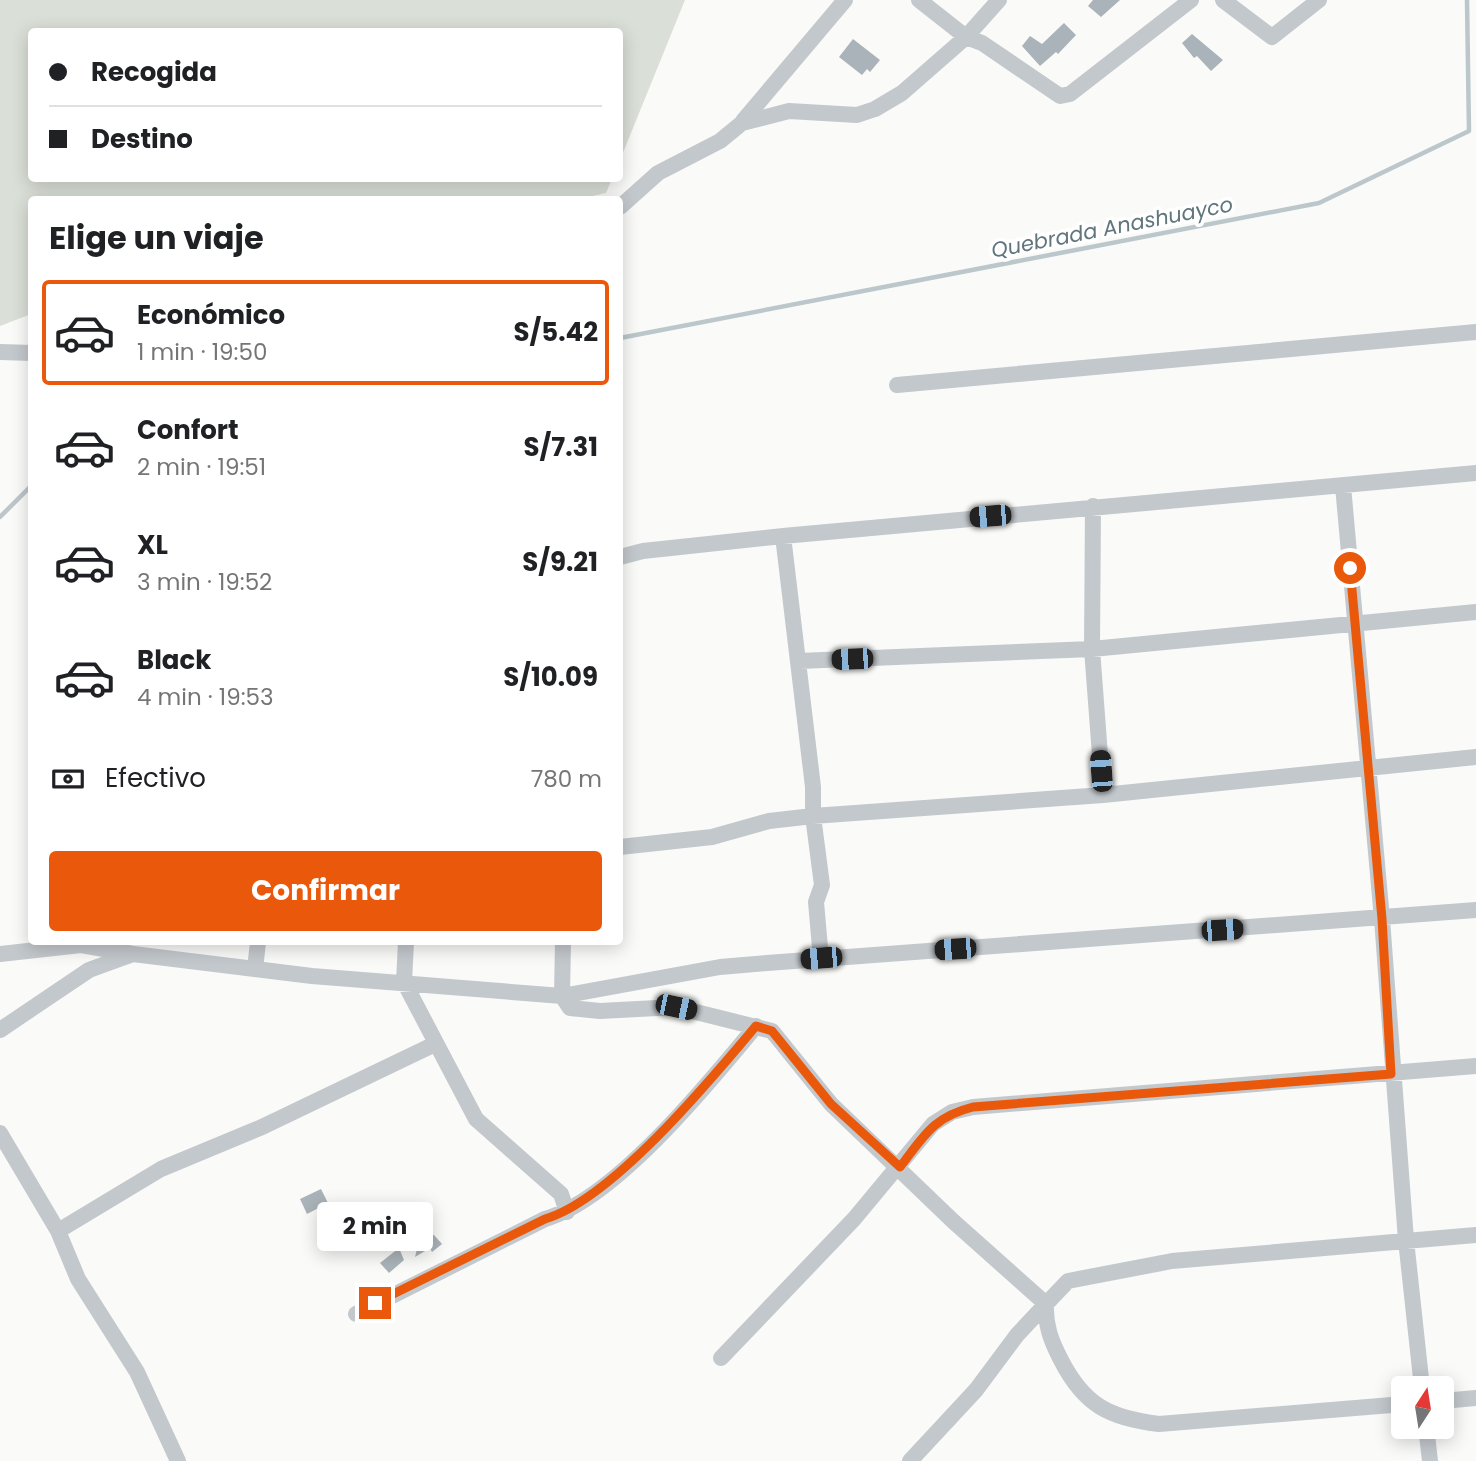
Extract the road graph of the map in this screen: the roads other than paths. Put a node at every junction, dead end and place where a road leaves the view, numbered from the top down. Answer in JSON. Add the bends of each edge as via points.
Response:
{"nodes":[{"id":1,"x":845,"y":0,"type":"edge"},
{"id":2,"x":919,"y":0,"type":"edge"},
{"id":3,"x":999,"y":0,"type":"edge"},
{"id":4,"x":1191,"y":0,"type":"edge"},
{"id":5,"x":1223,"y":0,"type":"edge"},
{"id":6,"x":1319,"y":0,"type":"edge"},
{"id":7,"x":966,"y":37,"type":"junction"},
{"id":8,"x":742,"y":123,"type":"junction"},
{"id":9,"x":623,"y":204,"type":"edge"},
{"id":10,"x":1476,"y":332,"type":"edge"},
{"id":11,"x":0,"y":352,"type":"edge"},
{"id":12,"x":28,"y":353,"type":"edge"},
{"id":13,"x":897,"y":385,"type":"dead end"},
{"id":14,"x":1476,"y":473,"type":"edge"},
{"id":15,"x":1343,"y":486,"type":"junction"},
{"id":16,"x":1093,"y":506,"type":"junction"},
{"id":17,"x":783,"y":536,"type":"junction"},
{"id":18,"x":623,"y":556,"type":"edge"},
{"id":19,"x":1476,"y":612,"type":"edge"},
{"id":20,"x":1355,"y":622,"type":"junction"},
{"id":21,"x":1092,"y":649,"type":"junction"},
{"id":22,"x":799,"y":661,"type":"junction"},
{"id":23,"x":1476,"y":757,"type":"edge"},
{"id":24,"x":1368,"y":766,"type":"junction"},
{"id":25,"x":1102,"y":795,"type":"junction"},
{"id":26,"x":813,"y":816,"type":"junction"},
{"id":27,"x":623,"y":847,"type":"edge"},
{"id":28,"x":1476,"y":910,"type":"edge"},
{"id":29,"x":1382,"y":919,"type":"junction"},
{"id":30,"x":258,"y":945,"type":"edge"},
{"id":31,"x":406,"y":945,"type":"edge"},
{"id":32,"x":563,"y":945,"type":"edge"},
{"id":33,"x":0,"y":954,"type":"edge"},
{"id":34,"x":133,"y":954,"type":"junction"},
{"id":35,"x":821,"y":958,"type":"junction"},
{"id":36,"x":255,"y":969,"type":"junction"},
{"id":37,"x":404,"y":982,"type":"junction"},
{"id":38,"x":562,"y":996,"type":"junction"},
{"id":39,"x":756,"y":1026,"type":"junction"},
{"id":40,"x":0,"y":1030,"type":"edge"},
{"id":41,"x":435,"y":1044,"type":"junction"},
{"id":42,"x":1476,"y":1066,"type":"edge"},
{"id":43,"x":1391,"y":1074,"type":"junction"},
{"id":44,"x":0,"y":1133,"type":"edge"},
{"id":45,"x":900,"y":1167,"type":"junction"},
{"id":46,"x":568,"y":1212,"type":"junction"},
{"id":47,"x":58,"y":1231,"type":"junction"},
{"id":48,"x":1476,"y":1235,"type":"edge"},
{"id":49,"x":1406,"y":1240,"type":"junction"},
{"id":50,"x":1046,"y":1304,"type":"junction"},
{"id":51,"x":356,"y":1314,"type":"dead end"},
{"id":52,"x":721,"y":1358,"type":"dead end"},
{"id":53,"x":1421,"y":1376,"type":"edge"},
{"id":54,"x":1476,"y":1398,"type":"edge"},
{"id":55,"x":1454,"y":1400,"type":"edge"},
{"id":56,"x":1391,"y":1405,"type":"edge"},
{"id":57,"x":1427,"y":1439,"type":"edge"},
{"id":58,"x":178,"y":1461,"type":"edge"},
{"id":59,"x":910,"y":1461,"type":"edge"},
{"id":60,"x":1430,"y":1461,"type":"edge"}],
"edges":[{"from":1,"to":8,"type":"street"},
{"from":2,"to":7,"type":"street"},
{"from":3,"to":7,"type":"street"},
{"from":4,"to":7,"type":"street","via":[[1070,94],[1060,96]]},
{"from":5,"to":6,"type":"street","via":[[1272,37]]},
{"from":7,"to":8,"type":"street","via":[[902,93],[876,109],[857,115],[789,111]]},
{"from":8,"to":9,"type":"street","via":[[720,141],[658,173]]},
{"from":10,"to":13,"type":"street"},
{"from":11,"to":12,"type":"street"},
{"from":14,"to":15,"type":"street"},
{"from":15,"to":16,"type":"street"},
{"from":15,"to":20,"type":"street"},
{"from":16,"to":17,"type":"street"},
{"from":16,"to":21,"type":"street"},
{"from":17,"to":18,"type":"street"},
{"from":17,"to":22,"type":"street"},
{"from":19,"to":20,"type":"street"},
{"from":20,"to":21,"type":"street"},
{"from":20,"to":24,"type":"street"},
{"from":21,"to":22,"type":"street"},
{"from":21,"to":25,"type":"street"},
{"from":22,"to":26,"type":"street"},
{"from":23,"to":24,"type":"street"},
{"from":24,"to":25,"type":"street"},
{"from":24,"to":29,"type":"street"},
{"from":25,"to":26,"type":"street"},
{"from":26,"to":27,"type":"street","via":[[769,821],[712,837]]},
{"from":26,"to":35,"type":"street","via":[[822,885],[816,902]]},
{"from":28,"to":29,"type":"street"},
{"from":29,"to":35,"type":"street"},
{"from":29,"to":43,"type":"street"},
{"from":30,"to":36,"type":"street"},
{"from":31,"to":37,"type":"street"},
{"from":32,"to":38,"type":"street"},
{"from":33,"to":34,"type":"street","via":[[81,945]]},
{"from":34,"to":36,"type":"street"},
{"from":34,"to":40,"type":"street","via":[[89,970]]},
{"from":35,"to":38,"type":"street","via":[[720,967]]},
{"from":36,"to":37,"type":"street"},
{"from":37,"to":38,"type":"street"},
{"from":37,"to":41,"type":"street"},
{"from":38,"to":39,"type":"street","via":[[570,1008],[676,1007]]},
{"from":39,"to":45,"type":"street","via":[[772,1031],[831,1104]]},
{"from":39,"to":46,"type":"street","via":[[646,1147]]},
{"from":41,"to":46,"type":"street","via":[[476,1119],[561,1194]]},
{"from":41,"to":47,"type":"street","via":[[261,1127],[161,1168]]},
{"from":42,"to":43,"type":"street"},
{"from":43,"to":45,"type":"street","via":[[973,1107],[952,1112],[933,1124]]},
{"from":43,"to":49,"type":"street"},
{"from":44,"to":47,"type":"street"},
{"from":45,"to":50,"type":"street"},
{"from":45,"to":52,"type":"street"},
{"from":46,"to":51,"type":"street","via":[[545,1219]]},
{"from":47,"to":58,"type":"street","via":[[78,1279],[137,1372]]},
{"from":48,"to":49,"type":"street"},
{"from":49,"to":50,"type":"street","via":[[1172,1261],[1068,1281]]},
{"from":49,"to":53,"type":"street"},
{"from":50,"to":56,"type":"street","via":[[1045,1321],[1052,1343],[1074,1385],[1089,1402],[1134,1421],[1159,1424]]},
{"from":50,"to":59,"type":"street"},
{"from":54,"to":55,"type":"street"},
{"from":57,"to":60,"type":"street"}]}
